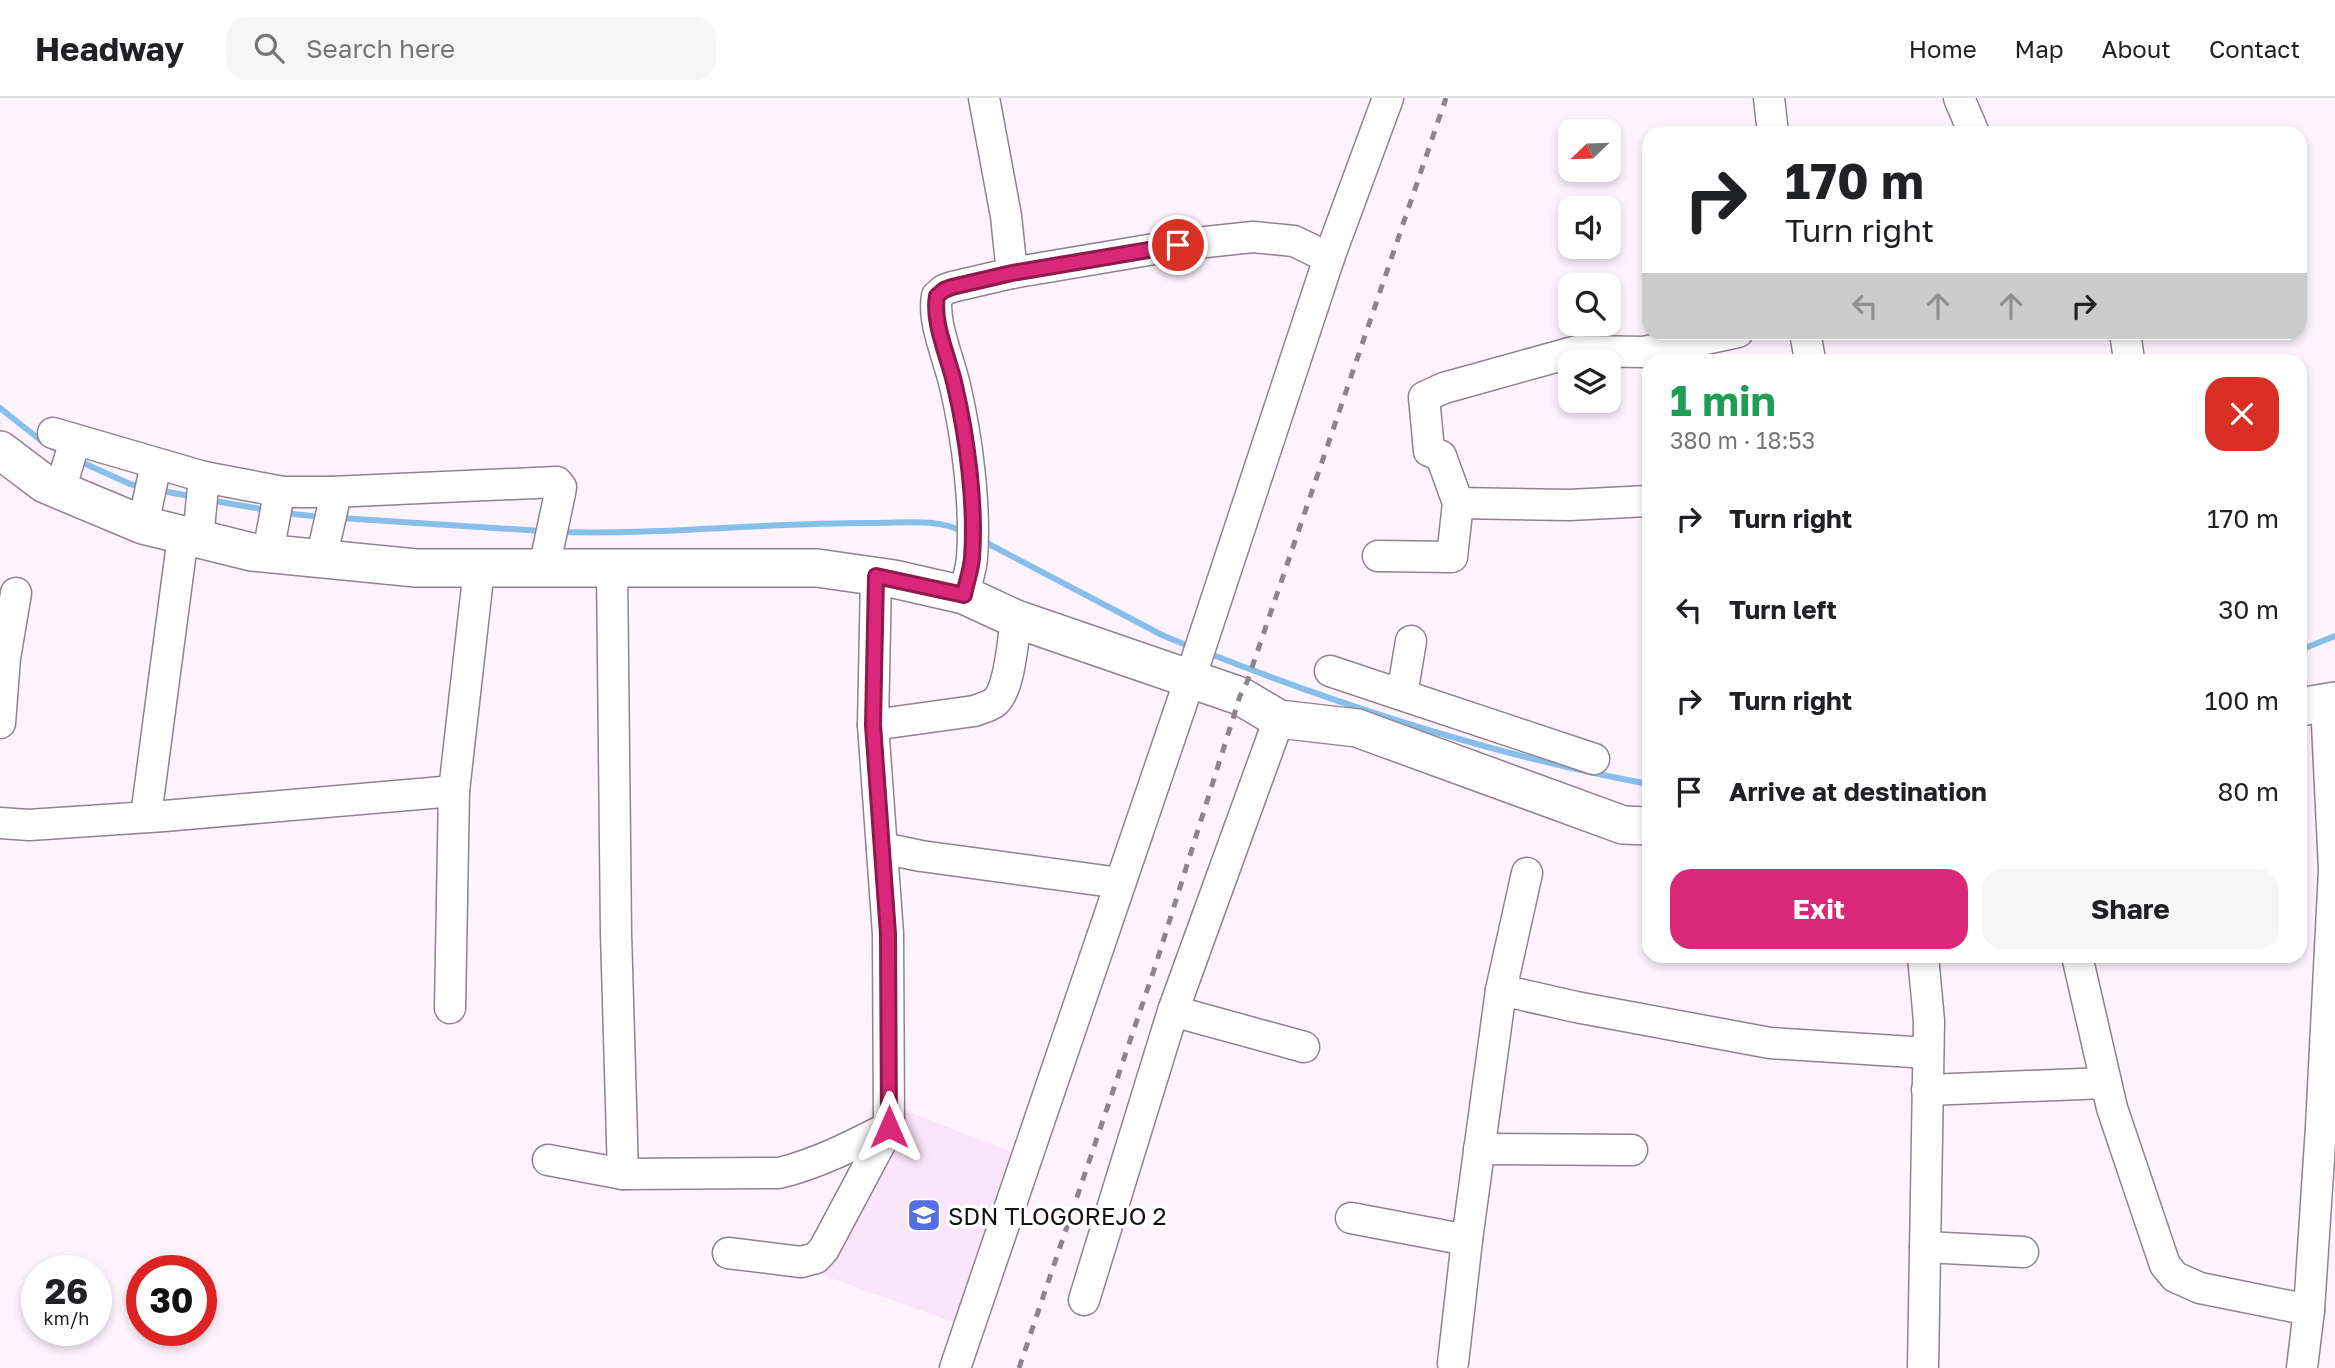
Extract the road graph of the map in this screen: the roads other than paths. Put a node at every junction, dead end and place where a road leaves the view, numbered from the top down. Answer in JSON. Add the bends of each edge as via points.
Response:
{"nodes":[{"id":1,"x":984,"y":98,"type":"edge"},
{"id":2,"x":1388,"y":98,"type":"edge"},
{"id":3,"x":1769,"y":98,"type":"edge"},
{"id":4,"x":1959,"y":98,"type":"edge"},
{"id":5,"x":1772,"y":126,"type":"edge"},
{"id":6,"x":1971,"y":126,"type":"edge"},
{"id":7,"x":1329,"y":258,"type":"junction"},
{"id":8,"x":1012,"y":273,"type":"junction"},
{"id":9,"x":1700,"y":340,"type":"edge"},
{"id":10,"x":0,"y":450,"type":"edge"},
{"id":11,"x":154,"y":472,"type":"junction"},
{"id":12,"x":203,"y":482,"type":"junction"},
{"id":13,"x":62,"y":483,"type":"junction"},
{"id":14,"x":276,"y":498,"type":"junction"},
{"id":15,"x":332,"y":500,"type":"junction"},
{"id":16,"x":1642,"y":501,"type":"edge"},
{"id":17,"x":1458,"y":503,"type":"junction"},
{"id":18,"x":145,"y":518,"type":"junction"},
{"id":19,"x":193,"y":533,"type":"junction"},
{"id":20,"x":269,"y":545,"type":"junction"},
{"id":21,"x":322,"y":553,"type":"junction"},
{"id":22,"x":1378,"y":556,"type":"dead end"},
{"id":23,"x":547,"y":558,"type":"junction"},
{"id":24,"x":612,"y":568,"type":"junction"},
{"id":25,"x":479,"y":569,"type":"junction"},
{"id":26,"x":876,"y":576,"type":"junction"},
{"id":27,"x":968,"y":578,"type":"junction"},
{"id":28,"x":16,"y":593,"type":"dead end"},
{"id":29,"x":1016,"y":619,"type":"junction"},
{"id":30,"x":1411,"y":641,"type":"dead end"},
{"id":31,"x":1330,"y":671,"type":"dead end"},
{"id":32,"x":1190,"y":679,"type":"junction"},
{"id":33,"x":1402,"y":695,"type":"junction"},
{"id":34,"x":2320,"y":704,"type":"edge"},
{"id":35,"x":1363,"y":709,"type":"junction"},
{"id":36,"x":1279,"y":719,"type":"junction"},
{"id":37,"x":0,"y":723,"type":"edge"},
{"id":38,"x":873,"y":725,"type":"junction"},
{"id":39,"x":1594,"y":759,"type":"dead end"},
{"id":40,"x":454,"y":791,"type":"junction"},
{"id":41,"x":145,"y":817,"type":"junction"},
{"id":42,"x":0,"y":823,"type":"edge"},
{"id":43,"x":1642,"y":826,"type":"edge"},
{"id":44,"x":882,"y":848,"type":"junction"},
{"id":45,"x":1527,"y":873,"type":"dead end"},
{"id":46,"x":1120,"y":883,"type":"junction"},
{"id":47,"x":1924,"y":963,"type":"edge"},
{"id":48,"x":2079,"y":963,"type":"edge"},
{"id":49,"x":1501,"y":990,"type":"junction"},
{"id":50,"x":450,"y":1008,"type":"dead end"},
{"id":51,"x":1173,"y":1011,"type":"junction"},
{"id":52,"x":1304,"y":1047,"type":"dead end"},
{"id":53,"x":1928,"y":1053,"type":"junction"},
{"id":54,"x":2329,"y":1079,"type":"edge"},
{"id":55,"x":2106,"y":1083,"type":"junction"},
{"id":56,"x":1927,"y":1090,"type":"junction"},
{"id":57,"x":889,"y":1127,"type":"junction"},
{"id":58,"x":1479,"y":1149,"type":"junction"},
{"id":59,"x":1632,"y":1150,"type":"dead end"},
{"id":60,"x":548,"y":1160,"type":"dead end"},
{"id":61,"x":623,"y":1174,"type":"junction"},
{"id":62,"x":1351,"y":1218,"type":"dead end"},
{"id":63,"x":1467,"y":1240,"type":"junction"},
{"id":64,"x":1925,"y":1247,"type":"junction"},
{"id":65,"x":2024,"y":1252,"type":"dead end"},
{"id":66,"x":728,"y":1253,"type":"dead end"},
{"id":67,"x":1084,"y":1300,"type":"dead end"},
{"id":68,"x":2309,"y":1310,"type":"junction"},
{"id":69,"x":1454,"y":1363,"type":"dead end"},
{"id":70,"x":955,"y":1368,"type":"edge"},
{"id":71,"x":1923,"y":1368,"type":"edge"},
{"id":72,"x":2302,"y":1368,"type":"edge"}],
"edges":[{"from":1,"to":8,"type":"street"},
{"from":2,"to":7,"type":"street"},
{"from":3,"to":5,"type":"street"},
{"from":4,"to":6,"type":"street"},
{"from":7,"to":8,"type":"street","via":[[1294,241],[1253,237]]},
{"from":7,"to":32,"type":"street"},
{"from":8,"to":27,"type":"street","via":[[944,290],[935,306],[965,437],[973,531]]},
{"from":9,"to":17,"type":"street","via":[[1644,352],[1577,351],[1444,387],[1424,397],[1429,451],[1441,456]]},
{"from":10,"to":13,"type":"main road","via":[[45,484]]},
{"from":11,"to":12,"type":"street"},
{"from":11,"to":13,"type":"street","via":[[67,441]]},
{"from":11,"to":18,"type":"street"},
{"from":12,"to":14,"type":"street"},
{"from":12,"to":19,"type":"street"},
{"from":13,"to":18,"type":"main road"},
{"from":14,"to":15,"type":"street"},
{"from":14,"to":20,"type":"street"},
{"from":15,"to":21,"type":"street"},
{"from":15,"to":23,"type":"street","via":[[557,482],[561,487]]},
{"from":16,"to":17,"type":"street"},
{"from":17,"to":22,"type":"street","via":[[1452,557]]},
{"from":18,"to":19,"type":"main road"},
{"from":19,"to":20,"type":"main road"},
{"from":19,"to":41,"type":"street"},
{"from":20,"to":21,"type":"main road"},
{"from":21,"to":25,"type":"main road","via":[[416,568]]},
{"from":23,"to":24,"type":"main road"},
{"from":23,"to":25,"type":"main road"},
{"from":24,"to":26,"type":"main road","via":[[817,568]]},
{"from":24,"to":61,"type":"street"},
{"from":25,"to":40,"type":"street"},
{"from":26,"to":27,"type":"main road"},
{"from":26,"to":38,"type":"street"},
{"from":27,"to":29,"type":"main road"},
{"from":28,"to":37,"type":"street"},
{"from":29,"to":32,"type":"main road"},
{"from":29,"to":38,"type":"street","via":[[1004,688],[990,706]]},
{"from":30,"to":33,"type":"street"},
{"from":31,"to":35,"type":"street"},
{"from":32,"to":36,"type":"main road","via":[[1240,695]]},
{"from":32,"to":46,"type":"street"},
{"from":33,"to":35,"type":"street"},
{"from":33,"to":39,"type":"street"},
{"from":34,"to":54,"type":"street","via":[[2334,870]]},
{"from":35,"to":36,"type":"main road"},
{"from":35,"to":43,"type":"main road","via":[[1623,825]]},
{"from":36,"to":51,"type":"street"},
{"from":38,"to":44,"type":"street"},
{"from":40,"to":41,"type":"street"},
{"from":40,"to":50,"type":"street"},
{"from":41,"to":42,"type":"street"},
{"from":44,"to":46,"type":"street"},
{"from":44,"to":57,"type":"street","via":[[888,934]]},
{"from":45,"to":49,"type":"street"},
{"from":46,"to":70,"type":"street"},
{"from":47,"to":53,"type":"street"},
{"from":48,"to":55,"type":"street"},
{"from":49,"to":53,"type":"street","via":[[1770,1043]]},
{"from":49,"to":58,"type":"street"},
{"from":51,"to":52,"type":"street"},
{"from":51,"to":67,"type":"street"},
{"from":53,"to":56,"type":"street"},
{"from":54,"to":68,"type":"street"},
{"from":55,"to":56,"type":"street"},
{"from":55,"to":68,"type":"street","via":[[2165,1265],[2175,1277],[2200,1289]]},
{"from":56,"to":64,"type":"street"},
{"from":57,"to":61,"type":"street","via":[[779,1173]]},
{"from":57,"to":66,"type":"street","via":[[816,1258],[801,1262]]},
{"from":58,"to":59,"type":"street"},
{"from":58,"to":63,"type":"street"},
{"from":60,"to":61,"type":"street"},
{"from":62,"to":63,"type":"street"},
{"from":63,"to":69,"type":"street"},
{"from":64,"to":65,"type":"street"},
{"from":64,"to":71,"type":"street"},
{"from":68,"to":72,"type":"street"}]}
